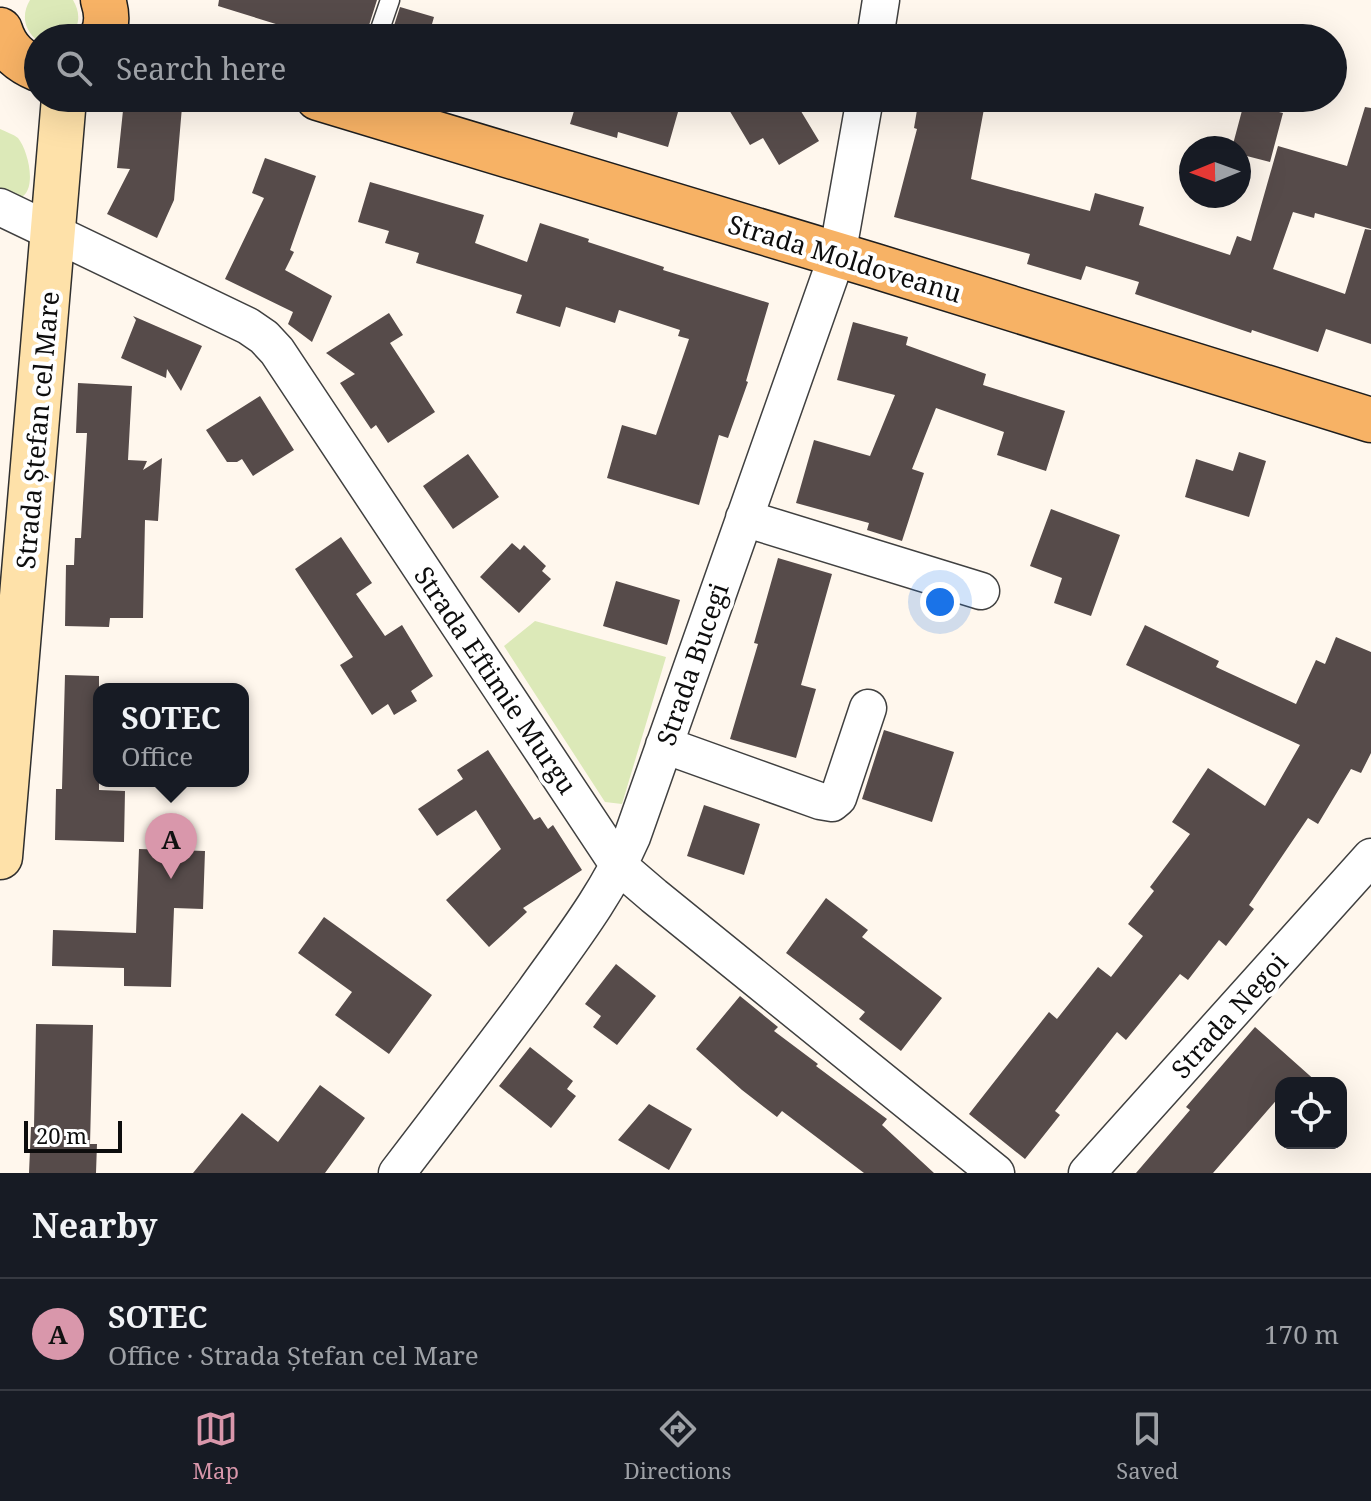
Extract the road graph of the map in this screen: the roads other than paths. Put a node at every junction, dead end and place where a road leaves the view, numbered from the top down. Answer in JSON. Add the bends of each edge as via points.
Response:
{"nodes":[{"id":1,"x":390,"y":0,"type":"edge"},
{"id":2,"x":881,"y":0,"type":"edge"},
{"id":3,"x":382,"y":24,"type":"edge"},
{"id":4,"x":877,"y":24,"type":"edge"},
{"id":5,"x":0,"y":30,"type":"edge"},
{"id":6,"x":24,"y":62,"type":"edge"},
{"id":7,"x":63,"y":112,"type":"edge"},
{"id":8,"x":376,"y":112,"type":"edge"},
{"id":9,"x":863,"y":112,"type":"edge"},
{"id":10,"x":0,"y":207,"type":"edge"},
{"id":11,"x":54,"y":232,"type":"junction"},
{"id":12,"x":837,"y":256,"type":"junction"},
{"id":13,"x":1371,"y":420,"type":"edge"},
{"id":14,"x":744,"y":518,"type":"junction"},
{"id":15,"x":981,"y":591,"type":"dead end"},
{"id":16,"x":868,"y":708,"type":"dead end"},
{"id":17,"x":664,"y":745,"type":"junction"},
{"id":18,"x":0,"y":857,"type":"edge"},
{"id":19,"x":1371,"y":857,"type":"edge"},
{"id":20,"x":619,"y":866,"type":"junction"},
{"id":21,"x":397,"y":1173,"type":"edge"},
{"id":22,"x":996,"y":1173,"type":"edge"},
{"id":23,"x":1087,"y":1173,"type":"edge"}],
"edges":[{"from":1,"to":3,"type":"lane"},
{"from":2,"to":4,"type":"street"},
{"from":5,"to":6,"type":"main road","via":[[3,42]]},
{"from":7,"to":11,"type":"main road","name":"Strada Ștefan cel Mare"},
{"from":8,"to":12,"type":"main road","name":"Strada Moldoveanu"},
{"from":9,"to":12,"type":"street","name":"Strada Bucegi"},
{"from":10,"to":11,"type":"street","name":"Strada Eftimie Murgu"},
{"from":11,"to":18,"type":"main road","name":"Strada Ștefan cel Mare"},
{"from":11,"to":20,"type":"street","name":"Strada Eftimie Murgu","via":[[248,326],[277,351]]},
{"from":12,"to":13,"type":"main road","name":"Strada Moldoveanu"},
{"from":12,"to":14,"type":"street","name":"Strada Bucegi"},
{"from":14,"to":15,"type":"street"},
{"from":14,"to":17,"type":"street","name":"Strada Bucegi"},
{"from":16,"to":17,"type":"street","via":[[832,803]]},
{"from":17,"to":20,"type":"street","name":"Strada Bucegi"},
{"from":19,"to":23,"type":"street","name":"Strada Negoi"},
{"from":20,"to":21,"type":"street","name":"Strada Bucegi","via":[[587,919]]},
{"from":20,"to":22,"type":"street","name":"Strada Eftimie Murgu"}]}
